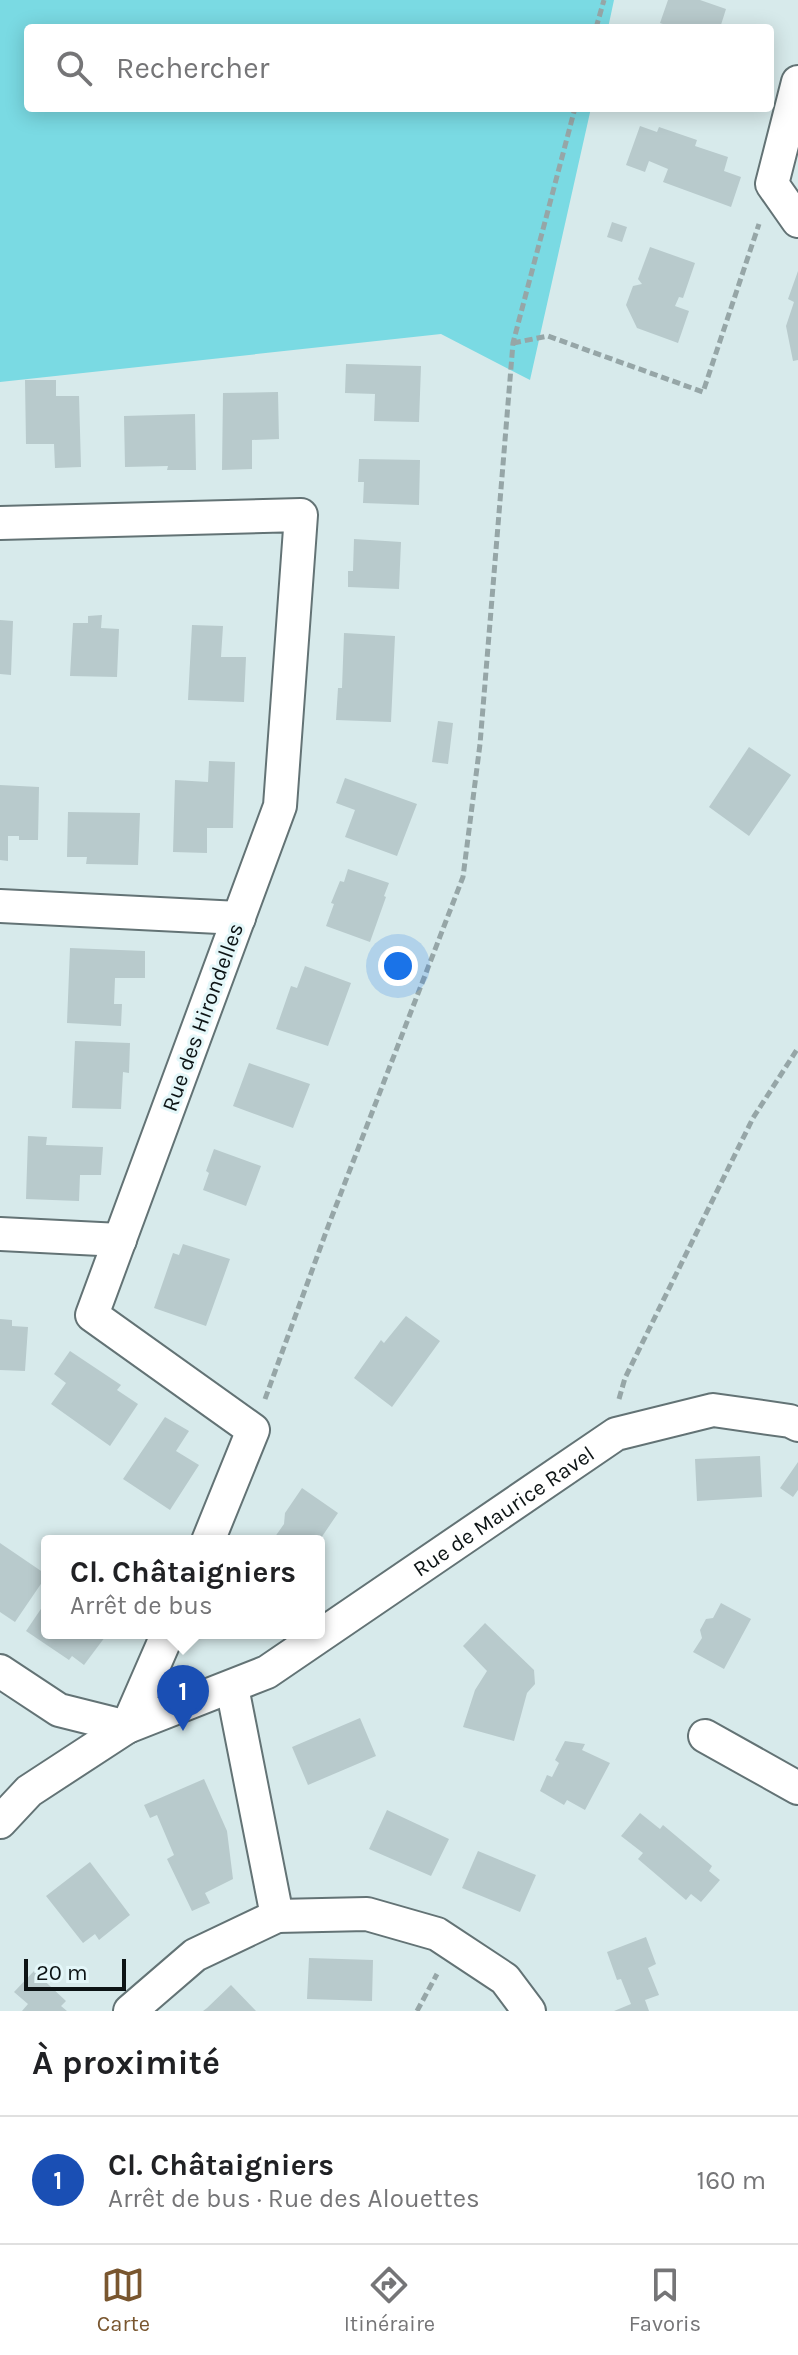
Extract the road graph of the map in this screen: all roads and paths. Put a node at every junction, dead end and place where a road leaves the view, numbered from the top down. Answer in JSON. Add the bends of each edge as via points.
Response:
{"nodes":[{"id":1,"x":604,"y":0,"type":"edge"},
{"id":2,"x":597,"y":24,"type":"edge"},
{"id":3,"x":798,"y":82,"type":"edge"},
{"id":4,"x":574,"y":112,"type":"edge"},
{"id":5,"x":772,"y":184,"type":"junction"},
{"id":6,"x":798,"y":221,"type":"edge"},
{"id":7,"x":513,"y":343,"type":"junction"},
{"id":8,"x":0,"y":523,"type":"edge"},
{"id":9,"x":0,"y":906,"type":"edge"},
{"id":10,"x":239,"y":918,"type":"junction"},
{"id":11,"x":798,"y":1048,"type":"edge"},
{"id":12,"x":0,"y":1234,"type":"edge"},
{"id":13,"x":120,"y":1240,"type":"junction"},
{"id":14,"x":798,"y":1425,"type":"edge"},
{"id":15,"x":253,"y":1430,"type":"junction"},
{"id":16,"x":616,"y":1434,"type":"junction"},
{"id":17,"x":210,"y":1535,"type":"edge"},
{"id":18,"x":325,"y":1632,"type":"edge"},
{"id":19,"x":165,"y":1639,"type":"edge"},
{"id":20,"x":315,"y":1639,"type":"edge"},
{"id":21,"x":0,"y":1671,"type":"edge"},
{"id":22,"x":232,"y":1687,"type":"junction"},
{"id":23,"x":127,"y":1727,"type":"junction"},
{"id":24,"x":705,"y":1736,"type":"dead end"},
{"id":25,"x":798,"y":1788,"type":"edge"},
{"id":26,"x":0,"y":1822,"type":"edge"},
{"id":27,"x":277,"y":1916,"type":"junction"},
{"id":28,"x":454,"y":1945,"type":"junction"},
{"id":29,"x":130,"y":2011,"type":"edge"},
{"id":30,"x":417,"y":2011,"type":"edge"},
{"id":31,"x":529,"y":2011,"type":"edge"}],
"edges":[{"from":1,"to":2,"type":"path"},
{"from":3,"to":5,"type":"street"},
{"from":4,"to":7,"type":"path"},
{"from":5,"to":6,"type":"street"},
{"from":5,"to":7,"type":"path","via":[[703,392],[548,336]]},
{"from":7,"to":15,"type":"path","via":[[480,744],[463,877]]},
{"from":8,"to":10,"type":"street","name":"Rue des Hirondelles","via":[[301,515],[280,806]]},
{"from":9,"to":10,"type":"street"},
{"from":10,"to":13,"type":"street","name":"Rue des Hirondelles"},
{"from":11,"to":16,"type":"path","via":[[753,1118],[625,1378]]},
{"from":12,"to":13,"type":"street"},
{"from":13,"to":15,"type":"street","name":"Rue des Hirondelles","via":[[92,1315]]},
{"from":14,"to":16,"type":"street","name":"Rue de Maurice Ravel","via":[[713,1410]]},
{"from":15,"to":17,"type":"street"},
{"from":16,"to":18,"type":"street","name":"Rue de Maurice Ravel"},
{"from":19,"to":23,"type":"street"},
{"from":20,"to":22,"type":"street","name":"Rue de Maurice Ravel","via":[[267,1672]]},
{"from":21,"to":23,"type":"street","via":[[59,1710]]},
{"from":22,"to":23,"type":"street","name":"Rue de Maurice Ravel"},
{"from":22,"to":27,"type":"street"},
{"from":23,"to":26,"type":"street","name":"Rue de Maurice Ravel","via":[[29,1791]]},
{"from":24,"to":25,"type":"street"},
{"from":27,"to":28,"type":"street","via":[[367,1914],[437,1934]]},
{"from":27,"to":29,"type":"street","via":[[195,1955]]},
{"from":28,"to":30,"type":"path"},
{"from":28,"to":31,"type":"street","via":[[505,1979]]}]}
